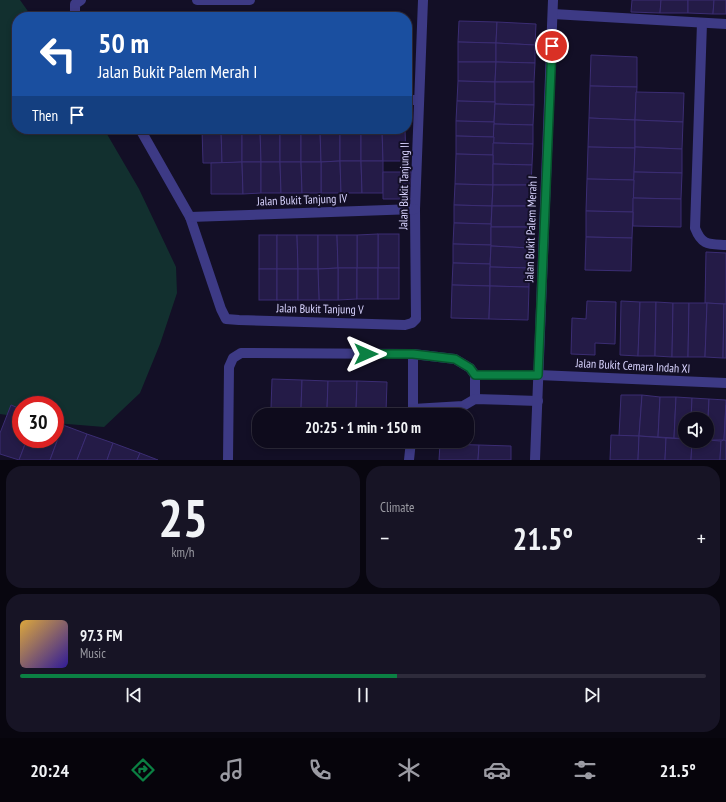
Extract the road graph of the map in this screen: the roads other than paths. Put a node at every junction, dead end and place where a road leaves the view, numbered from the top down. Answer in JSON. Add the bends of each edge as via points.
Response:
{"nodes":[{"id":1,"x":197,"y":0,"type":"edge"},
{"id":2,"x":237,"y":0,"type":"edge"},
{"id":3,"x":250,"y":0,"type":"edge"},
{"id":4,"x":423,"y":0,"type":"edge"},
{"id":5,"x":554,"y":0,"type":"edge"},
{"id":6,"x":78,"y":2,"type":"edge"},
{"id":7,"x":76,"y":12,"type":"edge"},
{"id":8,"x":553,"y":14,"type":"junction"},
{"id":9,"x":702,"y":23,"type":"junction"},
{"id":10,"x":726,"y":24,"type":"edge"},
{"id":11,"x":412,"y":100,"type":"edge"},
{"id":12,"x":419,"y":100,"type":"junction"},
{"id":13,"x":143,"y":134,"type":"edge"},
{"id":14,"x":415,"y":209,"type":"junction"},
{"id":15,"x":190,"y":217,"type":"junction"},
{"id":16,"x":726,"y":244,"type":"edge"},
{"id":17,"x":412,"y":323,"type":"joint"},
{"id":18,"x":413,"y":354,"type":"junction"},
{"id":19,"x":475,"y":375,"type":"junction"},
{"id":20,"x":538,"y":375,"type":"junction"},
{"id":21,"x":726,"y":383,"type":"edge"},
{"id":22,"x":475,"y":399,"type":"junction"},
{"id":23,"x":538,"y":401,"type":"junction"},
{"id":24,"x":413,"y":408,"type":"edge"},
{"id":25,"x":446,"y":408,"type":"edge"},
{"id":26,"x":410,"y":448,"type":"edge"},
{"id":27,"x":228,"y":460,"type":"edge"},
{"id":28,"x":409,"y":460,"type":"edge"},
{"id":29,"x":535,"y":460,"type":"edge"}],
"edges":[{"from":1,"to":2,"type":"street"},
{"from":2,"to":3,"type":"street"},
{"from":4,"to":12,"type":"street","name":"Jalan Bukit Tanjung II"},
{"from":5,"to":8,"type":"street","name":"Jalan Bukit Palem Merah I"},
{"from":6,"to":7,"type":"street"},
{"from":8,"to":9,"type":"street"},
{"from":8,"to":20,"type":"street","name":"Jalan Bukit Palem Merah I"},
{"from":9,"to":10,"type":"street"},
{"from":9,"to":16,"type":"street","via":[[694,228],[698,237],[707,244]]},
{"from":11,"to":12,"type":"street"},
{"from":12,"to":14,"type":"street","name":"Jalan Bukit Tanjung II"},
{"from":13,"to":15,"type":"street"},
{"from":14,"to":15,"type":"street","name":"Jalan Bukit Tanjung IV"},
{"from":14,"to":17,"type":"street","name":"Jalan Bukit Tanjung II","via":[[416,319]]},
{"from":15,"to":17,"type":"street","name":"Jalan Bukit Tanjung V","via":[[226,319],[406,325]]},
{"from":18,"to":19,"type":"street","via":[[455,359],[470,368]]},
{"from":18,"to":24,"type":"street"},
{"from":18,"to":27,"type":"street","via":[[241,353],[233,358],[228,367]]},
{"from":19,"to":20,"type":"street","name":"Jalan Bukit Cemara Indah XI"},
{"from":19,"to":22,"type":"street"},
{"from":20,"to":21,"type":"street","name":"Jalan Bukit Cemara Indah XI"},
{"from":20,"to":23,"type":"street","name":"Jalan Bukit Palem Merah I"},
{"from":22,"to":23,"type":"street"},
{"from":22,"to":25,"type":"street","via":[[463,406]]},
{"from":23,"to":29,"type":"street","name":"Jalan Bukit Palem Merah I"},
{"from":26,"to":28,"type":"street"}]}
